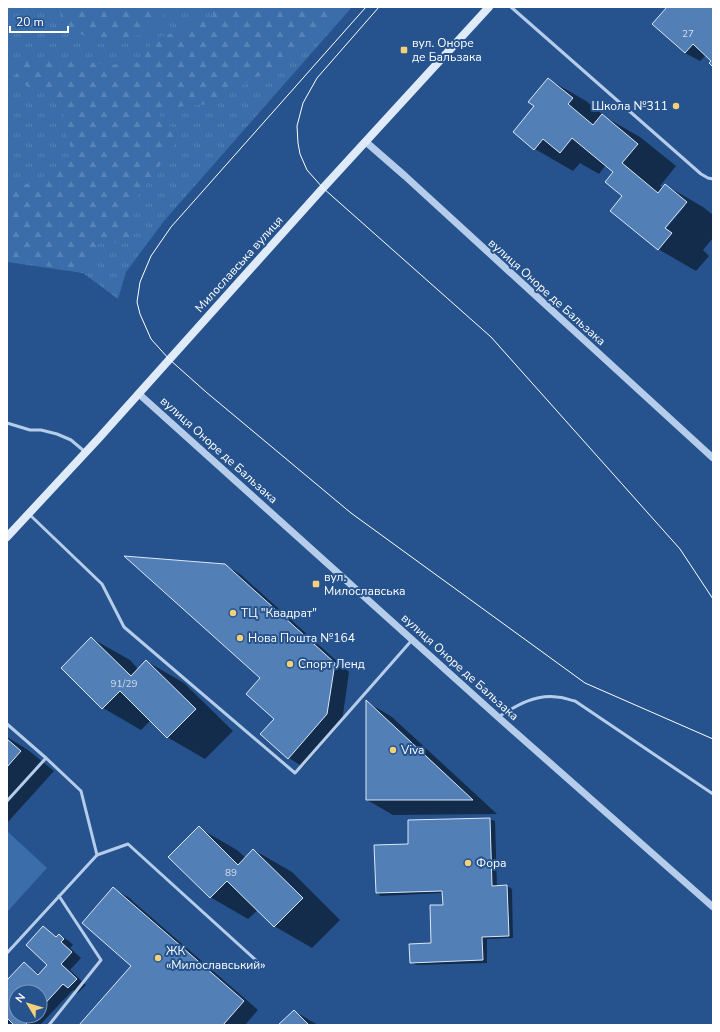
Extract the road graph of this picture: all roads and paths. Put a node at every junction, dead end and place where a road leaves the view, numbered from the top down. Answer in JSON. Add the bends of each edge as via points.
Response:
{"nodes":[{"id":1,"x":489,"y":7,"type":"edge"},
{"id":2,"x":512,"y":7,"type":"edge"},
{"id":3,"x":366,"y":142,"type":"junction"},
{"id":4,"x":713,"y":178,"type":"edge"},
{"id":5,"x":139,"y":394,"type":"junction"},
{"id":6,"x":7,"y":423,"type":"edge"},
{"id":7,"x":86,"y":452,"type":"junction"},
{"id":8,"x":713,"y":458,"type":"edge"},
{"id":9,"x":29,"y":513,"type":"junction"},
{"id":10,"x":7,"y":537,"type":"edge"},
{"id":11,"x":413,"y":639,"type":"junction"},
{"id":12,"x":498,"y":717,"type":"junction"},
{"id":13,"x":7,"y":724,"type":"edge"},
{"id":14,"x":46,"y":758,"type":"junction"},
{"id":15,"x":713,"y":794,"type":"edge"},
{"id":16,"x":7,"y":801,"type":"edge"},
{"id":17,"x":97,"y":855,"type":"junction"},
{"id":18,"x":60,"y":896,"type":"junction"},
{"id":19,"x":713,"y":907,"type":"edge"},
{"id":20,"x":7,"y":954,"type":"edge"},
{"id":21,"x":259,"y":963,"type":"dead end"},
{"id":22,"x":50,"y":1025,"type":"edge"}],
"edges":[{"from":1,"to":3,"type":"main road","name":"Милославська вулиця"},
{"from":2,"to":4,"type":"lane","via":[[701,174]]},
{"from":3,"to":5,"type":"main road","name":"Милославська вулиця"},
{"from":3,"to":8,"type":"street","name":"вулиця Оноре де Бальзака"},
{"from":5,"to":7,"type":"main road","name":"Милославська вулиця"},
{"from":5,"to":11,"type":"street","name":"вулиця Оноре де Бальзака"},
{"from":6,"to":7,"type":"lane","via":[[57,434]]},
{"from":7,"to":9,"type":"main road","name":"Милославська вулиця"},
{"from":9,"to":10,"type":"main road","name":"Милославська вулиця"},
{"from":9,"to":11,"type":"lane","via":[[102,584],[124,627],[295,773]]},
{"from":11,"to":12,"type":"street","name":"вулиця Оноре де Бальзака"},
{"from":12,"to":15,"type":"lane","via":[[532,699],[556,696],[575,701]]},
{"from":12,"to":19,"type":"street","name":"вулиця Оноре де Бальзака"},
{"from":13,"to":14,"type":"lane"},
{"from":14,"to":16,"type":"lane"},
{"from":14,"to":17,"type":"lane","via":[[81,791]]},
{"from":17,"to":18,"type":"lane"},
{"from":17,"to":21,"type":"lane","via":[[128,844]]},
{"from":18,"to":20,"type":"lane"},
{"from":18,"to":22,"type":"lane","via":[[101,960]]}]}
